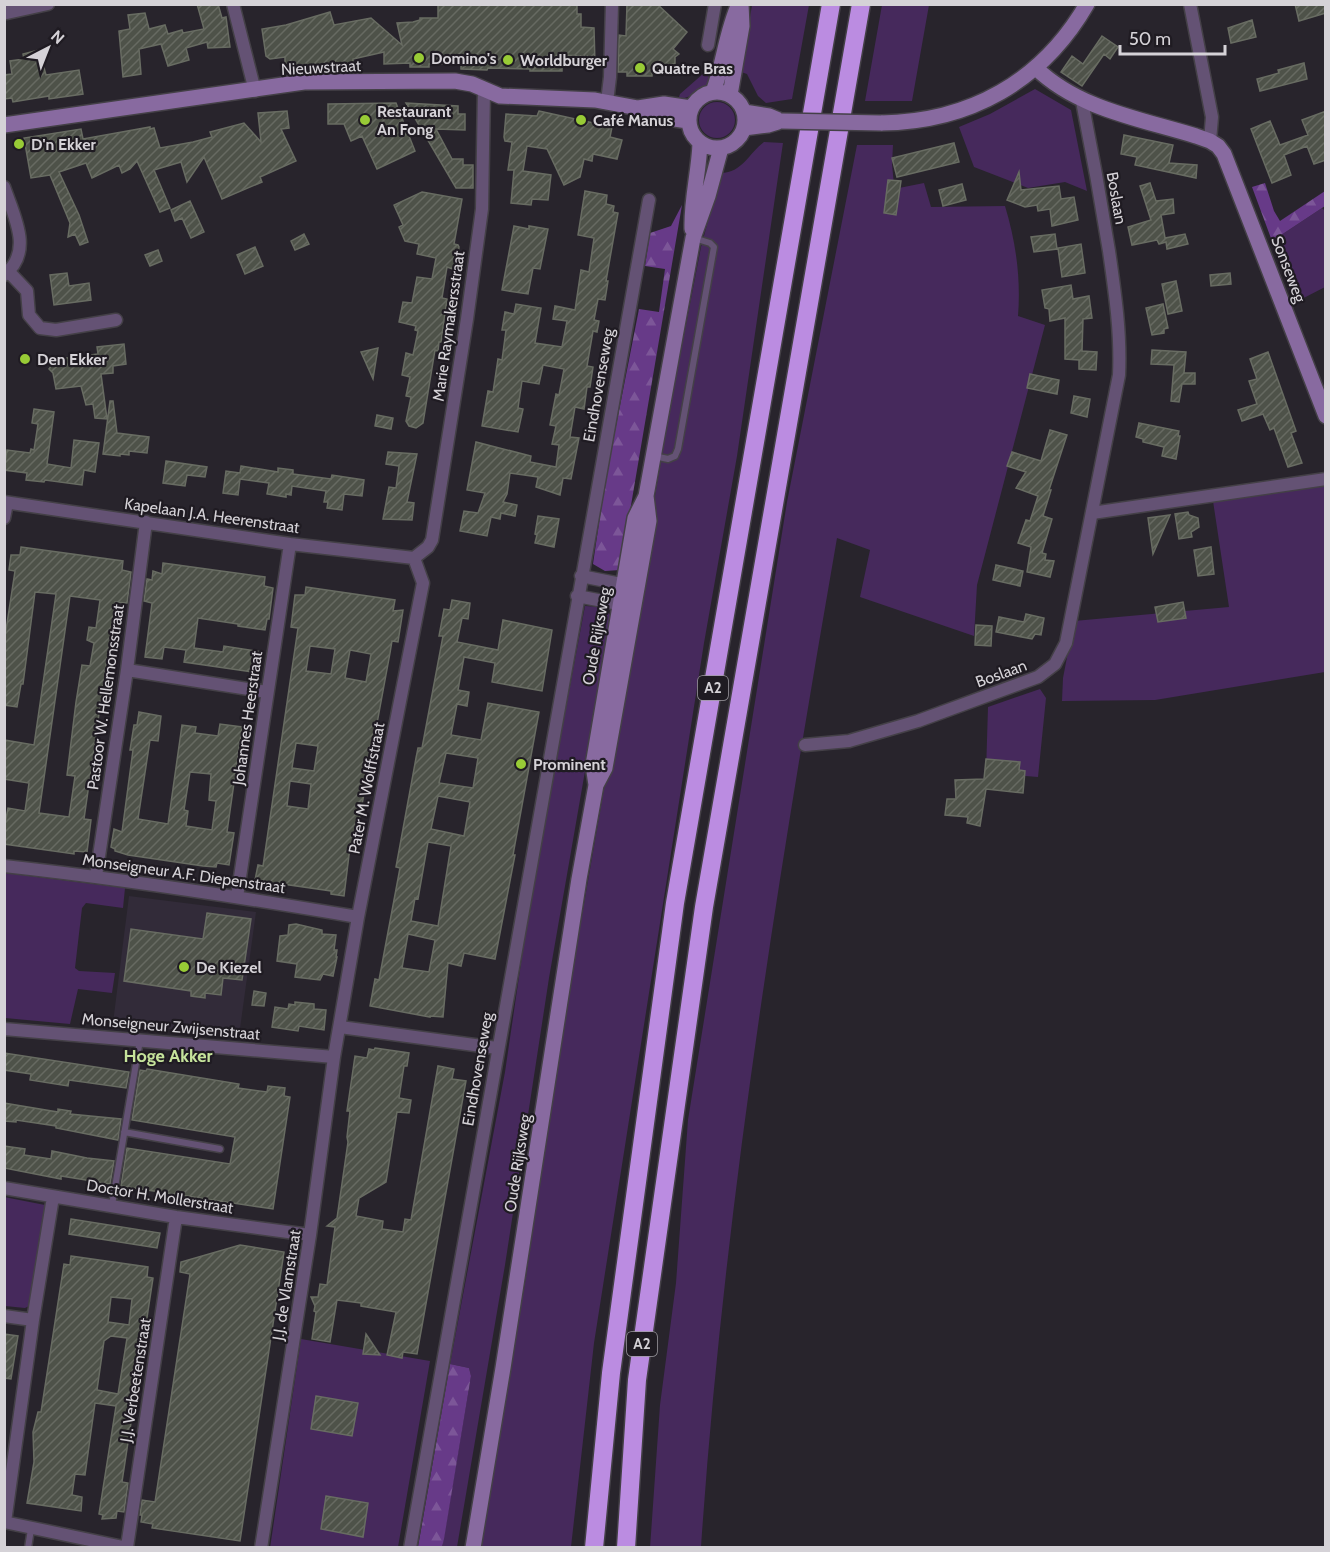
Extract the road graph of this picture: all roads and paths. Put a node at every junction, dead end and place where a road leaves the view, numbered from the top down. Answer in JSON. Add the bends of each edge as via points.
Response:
{"nodes":[{"id":1,"x":5,"y":4,"type":"edge"},
{"id":2,"x":48,"y":4,"type":"edge"},
{"id":3,"x":233,"y":4,"type":"edge"},
{"id":4,"x":612,"y":4,"type":"edge"},
{"id":5,"x":715,"y":4,"type":"edge"},
{"id":6,"x":740,"y":4,"type":"edge"},
{"id":7,"x":831,"y":4,"type":"edge"},
{"id":8,"x":861,"y":4,"type":"edge"},
{"id":9,"x":1087,"y":4,"type":"edge"},
{"id":10,"x":1190,"y":4,"type":"edge"},
{"id":11,"x":708,"y":45,"type":"dead end"},
{"id":12,"x":1036,"y":68,"type":"junction"},
{"id":13,"x":484,"y":90,"type":"junction"},
{"id":14,"x":255,"y":91,"type":"junction"},
{"id":15,"x":713,"y":92,"type":"junction"},
{"id":16,"x":730,"y":95,"type":"junction"},
{"id":17,"x":1082,"y":101,"type":"junction"},
{"id":18,"x":608,"y":102,"type":"junction"},
{"id":19,"x":744,"y":112,"type":"junction"},
{"id":20,"x":690,"y":115,"type":"junction"},
{"id":21,"x":773,"y":121,"type":"junction"},
{"id":22,"x":4,"y":124,"type":"edge"},
{"id":23,"x":744,"y":128,"type":"junction"},
{"id":24,"x":1210,"y":141,"type":"junction"},
{"id":25,"x":700,"y":143,"type":"junction"},
{"id":26,"x":720,"y":148,"type":"junction"},
{"id":27,"x":4,"y":187,"type":"edge"},
{"id":28,"x":649,"y":200,"type":"dead end"},
{"id":29,"x":693,"y":238,"type":"junction"},
{"id":30,"x":7,"y":273,"type":"edge"},
{"id":31,"x":116,"y":320,"type":"dead end"},
{"id":32,"x":1326,"y":416,"type":"edge"},
{"id":33,"x":654,"y":456,"type":"junction"},
{"id":34,"x":1326,"y":479,"type":"edge"},
{"id":35,"x":6,"y":502,"type":"edge"},
{"id":36,"x":1092,"y":513,"type":"junction"},
{"id":37,"x":4,"y":518,"type":"edge"},
{"id":38,"x":146,"y":522,"type":"junction"},
{"id":39,"x":290,"y":544,"type":"junction"},
{"id":40,"x":414,"y":558,"type":"junction"},
{"id":41,"x":581,"y":576,"type":"junction"},
{"id":42,"x":631,"y":586,"type":"junction"},
{"id":43,"x":578,"y":596,"type":"junction"},
{"id":44,"x":627,"y":606,"type":"junction"},
{"id":45,"x":127,"y":670,"type":"junction"},
{"id":46,"x":267,"y":692,"type":"junction"},
{"id":47,"x":805,"y":745,"type":"dead end"},
{"id":48,"x":4,"y":866,"type":"edge"},
{"id":49,"x":96,"y":876,"type":"junction"},
{"id":50,"x":237,"y":897,"type":"junction"},
{"id":51,"x":358,"y":917,"type":"junction"},
{"id":52,"x":340,"y":1026,"type":"junction"},
{"id":53,"x":4,"y":1029,"type":"edge"},
{"id":54,"x":140,"y":1040,"type":"junction"},
{"id":55,"x":497,"y":1048,"type":"junction"},
{"id":56,"x":334,"y":1057,"type":"junction"},
{"id":57,"x":124,"y":1132,"type":"junction"},
{"id":58,"x":220,"y":1149,"type":"dead end"},
{"id":59,"x":4,"y":1188,"type":"edge"},
{"id":60,"x":53,"y":1197,"type":"junction"},
{"id":61,"x":112,"y":1205,"type":"junction"},
{"id":62,"x":176,"y":1217,"type":"junction"},
{"id":63,"x":310,"y":1235,"type":"junction"},
{"id":64,"x":4,"y":1316,"type":"edge"},
{"id":65,"x":33,"y":1320,"type":"junction"},
{"id":66,"x":5,"y":1522,"type":"edge"},
{"id":67,"x":32,"y":1529,"type":"junction"},
{"id":68,"x":127,"y":1547,"type":"edge"},
{"id":69,"x":28,"y":1548,"type":"edge"},
{"id":70,"x":261,"y":1548,"type":"edge"},
{"id":71,"x":410,"y":1548,"type":"edge"},
{"id":72,"x":473,"y":1548,"type":"edge"},
{"id":73,"x":594,"y":1548,"type":"edge"},
{"id":74,"x":626,"y":1548,"type":"edge"}],
"edges":[{"from":1,"to":2,"type":"street","via":[[7,13]]},
{"from":3,"to":14,"type":"street"},
{"from":4,"to":18,"type":"street"},
{"from":5,"to":11,"type":"street"},
{"from":6,"to":15,"type":"main road","via":[[731,23]]},
{"from":6,"to":16,"type":"main road","via":[[742,26]]},
{"from":7,"to":73,"type":"highway","number":"A2","via":[[675,903],[611,1374]]},
{"from":8,"to":74,"type":"highway","number":"A2","via":[[704,907],[637,1380]]},
{"from":9,"to":12,"type":"main road","via":[[1074,26]]},
{"from":10,"to":24,"type":"street","via":[[1212,117]]},
{"from":12,"to":17,"type":"main road"},
{"from":12,"to":21,"type":"main road","bridge":true,"via":[[965,110],[931,119],[880,123]]},
{"from":13,"to":14,"type":"main road","name":"Nieuwstraat","via":[[455,81],[304,82]]},
{"from":13,"to":18,"type":"main road","name":"Nieuwstraat","via":[[500,96]]},
{"from":13,"to":40,"type":"street","name":"Marie Raymakersstraat","via":[[482,209],[467,319],[432,540]]},
{"from":14,"to":22,"type":"main road","name":"Nieuwstraat"},
{"from":15,"to":16,"type":"main road"},
{"from":15,"to":20,"type":"main road","via":[[696,100]]},
{"from":16,"to":19,"type":"main road"},
{"from":17,"to":24,"type":"main road"},
{"from":17,"to":36,"type":"street","name":"Boslaan","via":[[1108,245],[1121,347]]},
{"from":18,"to":20,"type":"main road","name":"Nieuwstraat","via":[[661,117]]},
{"from":19,"to":21,"type":"main road"},
{"from":19,"to":23,"type":"main road"},
{"from":20,"to":25,"type":"main road","via":[[692,134]]},
{"from":21,"to":23,"type":"main road"},
{"from":23,"to":26,"type":"main road","via":[[738,139]]},
{"from":24,"to":32,"type":"main road","name":"Sonseweg","via":[[1224,154]]},
{"from":25,"to":26,"type":"main road"},
{"from":25,"to":29,"type":"main road","name":"Oude Rijksweg"},
{"from":26,"to":29,"type":"main road","name":"Oude Rijksweg"},
{"from":27,"to":30,"type":"street","via":[[20,235],[21,254]]},
{"from":28,"to":41,"type":"street","name":"Eindhovenseweg"},
{"from":29,"to":33,"type":"main road","name":"Oude Rijksweg"},
{"from":29,"to":33,"type":"lane","via":[[714,247],[699,337],[678,449],[668,459]]},
{"from":30,"to":31,"type":"street","via":[[27,291],[29,315],[40,328],[56,330]]},
{"from":33,"to":42,"type":"main road","name":"Oude Rijksweg","via":[[646,496],[649,521]]},
{"from":34,"to":36,"type":"street"},
{"from":35,"to":37,"type":"street"},
{"from":35,"to":38,"type":"street","name":"Kapelaan J.A. Heerenstraat"},
{"from":36,"to":47,"type":"street","name":"Boslaan","via":[[1066,643],[1055,664],[1038,677],[918,721],[849,741]]},
{"from":38,"to":39,"type":"street","name":"Kapelaan J.A. Heerenstraat"},
{"from":38,"to":45,"type":"street","name":"Pastoor W. Hellemonsstraat"},
{"from":39,"to":40,"type":"street","name":"Kapelaan J.A. Heerenstraat"},
{"from":39,"to":46,"type":"street","name":"Johannes Heerstraat"},
{"from":40,"to":51,"type":"street","name":"Pater M. Wolffstraat","via":[[423,583]]},
{"from":41,"to":42,"type":"street"},
{"from":41,"to":43,"type":"street","name":"Eindhovenseweg"},
{"from":42,"to":44,"type":"main road","name":"Oude Rijksweg"},
{"from":43,"to":44,"type":"street"},
{"from":43,"to":55,"type":"street","name":"Eindhovenseweg"},
{"from":44,"to":72,"type":"main road","name":"Oude Rijksweg","via":[[592,765],[596,785]]},
{"from":45,"to":46,"type":"street"},
{"from":45,"to":49,"type":"street","name":"Pastoor W. Hellemonsstraat"},
{"from":46,"to":50,"type":"street","name":"Johannes Heerstraat"},
{"from":48,"to":49,"type":"street","name":"Monseigneur A.F. Diepenstraat"},
{"from":49,"to":50,"type":"street","name":"Monseigneur A.F. Diepenstraat"},
{"from":50,"to":51,"type":"street","name":"Monseigneur A.F. Diepenstraat"},
{"from":51,"to":52,"type":"street","name":"Pater M. Wolffstraat"},
{"from":52,"to":55,"type":"street"},
{"from":52,"to":56,"type":"street","name":"J.J. de Vlamstraat"},
{"from":53,"to":54,"type":"street","name":"Monseigneur Zwijsenstraat"},
{"from":54,"to":56,"type":"street","name":"Monseigneur Zwijsenstraat"},
{"from":54,"to":57,"type":"lane"},
{"from":55,"to":71,"type":"street","name":"Eindhovenseweg"},
{"from":56,"to":63,"type":"street","name":"J.J. de Vlamstraat"},
{"from":57,"to":58,"type":"lane"},
{"from":57,"to":61,"type":"lane"},
{"from":59,"to":60,"type":"street","name":"Doctor H. Mollerstraat"},
{"from":60,"to":61,"type":"street","name":"Doctor H. Mollerstraat"},
{"from":60,"to":65,"type":"street"},
{"from":61,"to":62,"type":"street","name":"Doctor H. Mollerstraat"},
{"from":62,"to":63,"type":"street","name":"Doctor H. Mollerstraat"},
{"from":62,"to":68,"type":"street","name":"J.J. Verbeetenstraat"},
{"from":63,"to":70,"type":"street","name":"J.J. de Vlamstraat"},
{"from":64,"to":65,"type":"street"},
{"from":65,"to":66,"type":"street"},
{"from":66,"to":67,"type":"street"},
{"from":67,"to":68,"type":"street"},
{"from":67,"to":69,"type":"lane"}]}
